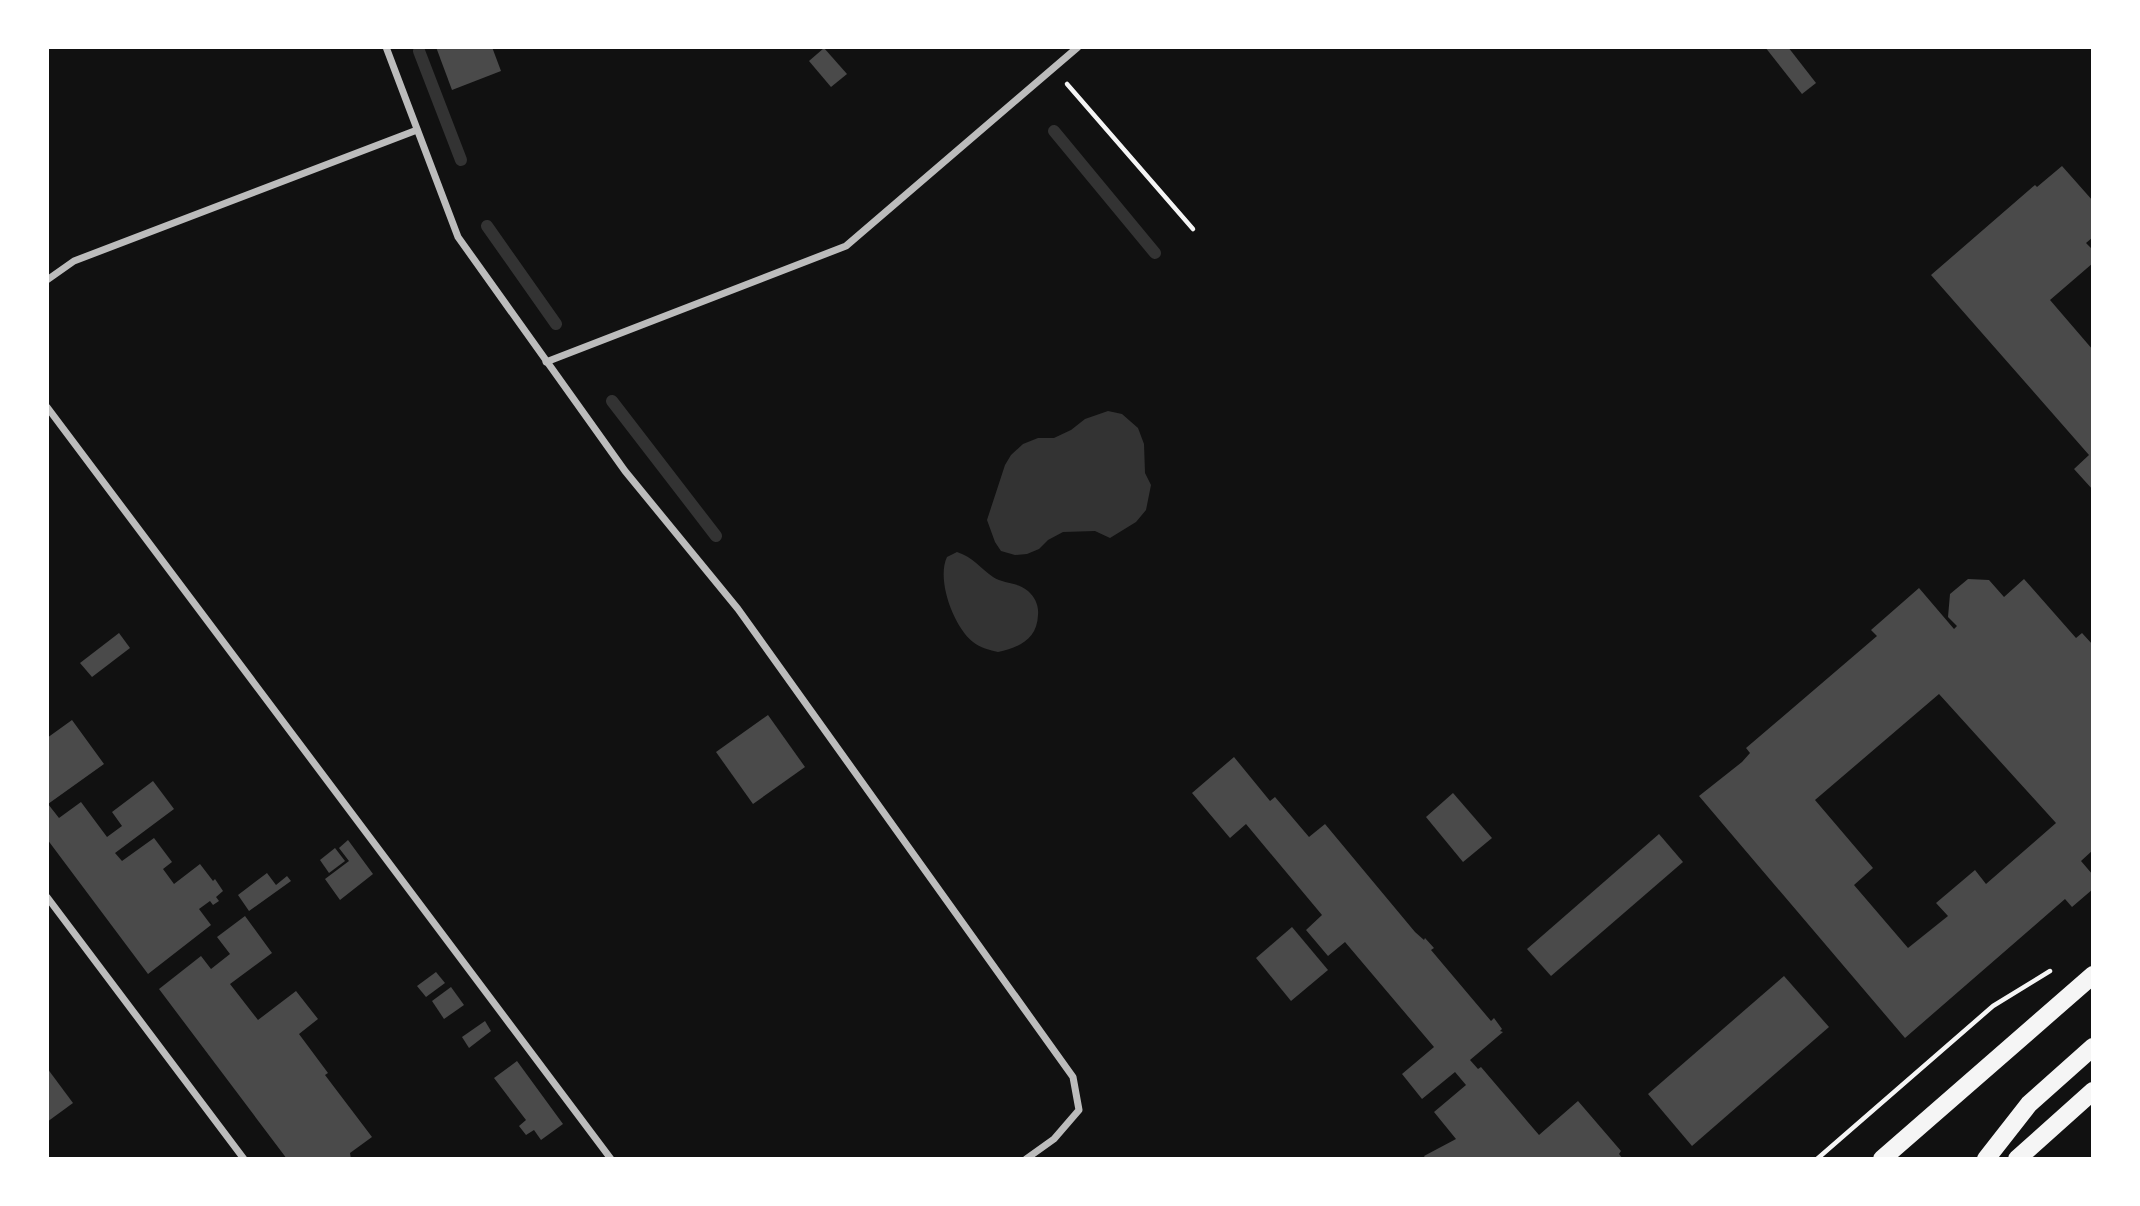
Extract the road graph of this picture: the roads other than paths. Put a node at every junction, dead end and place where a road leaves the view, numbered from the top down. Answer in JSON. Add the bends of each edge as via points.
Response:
{"nodes":[{"id":1,"x":386,"y":47,"type":"edge"},
{"id":2,"x":1078,"y":47,"type":"edge"},
{"id":3,"x":417,"y":130,"type":"junction"},
{"id":4,"x":47,"y":280,"type":"edge"},
{"id":5,"x":546,"y":362,"type":"junction"},
{"id":6,"x":47,"y":407,"type":"edge"},
{"id":7,"x":47,"y":897,"type":"edge"},
{"id":8,"x":2093,"y":975,"type":"edge"},
{"id":9,"x":2093,"y":1047,"type":"edge"},
{"id":10,"x":2093,"y":1091,"type":"edge"},
{"id":11,"x":244,"y":1159,"type":"edge"},
{"id":12,"x":611,"y":1159,"type":"edge"},
{"id":13,"x":1026,"y":1159,"type":"edge"},
{"id":14,"x":1882,"y":1159,"type":"edge"},
{"id":15,"x":1986,"y":1159,"type":"edge"},
{"id":16,"x":2017,"y":1159,"type":"edge"}],
"edges":[{"from":1,"to":3,"type":"street"},
{"from":2,"to":5,"type":"street","via":[[846,246]]},
{"from":3,"to":4,"type":"street","via":[[74,261]]},
{"from":3,"to":5,"type":"street","via":[[458,237]]},
{"from":5,"to":13,"type":"street","via":[[625,471],[738,609],[1073,1077],[1079,1110],[1054,1139]]},
{"from":6,"to":12,"type":"street"},
{"from":7,"to":11,"type":"street"},
{"from":8,"to":14,"type":"main road"},
{"from":9,"to":15,"type":"main road","via":[[2029,1104]]},
{"from":10,"to":16,"type":"main road"}]}
